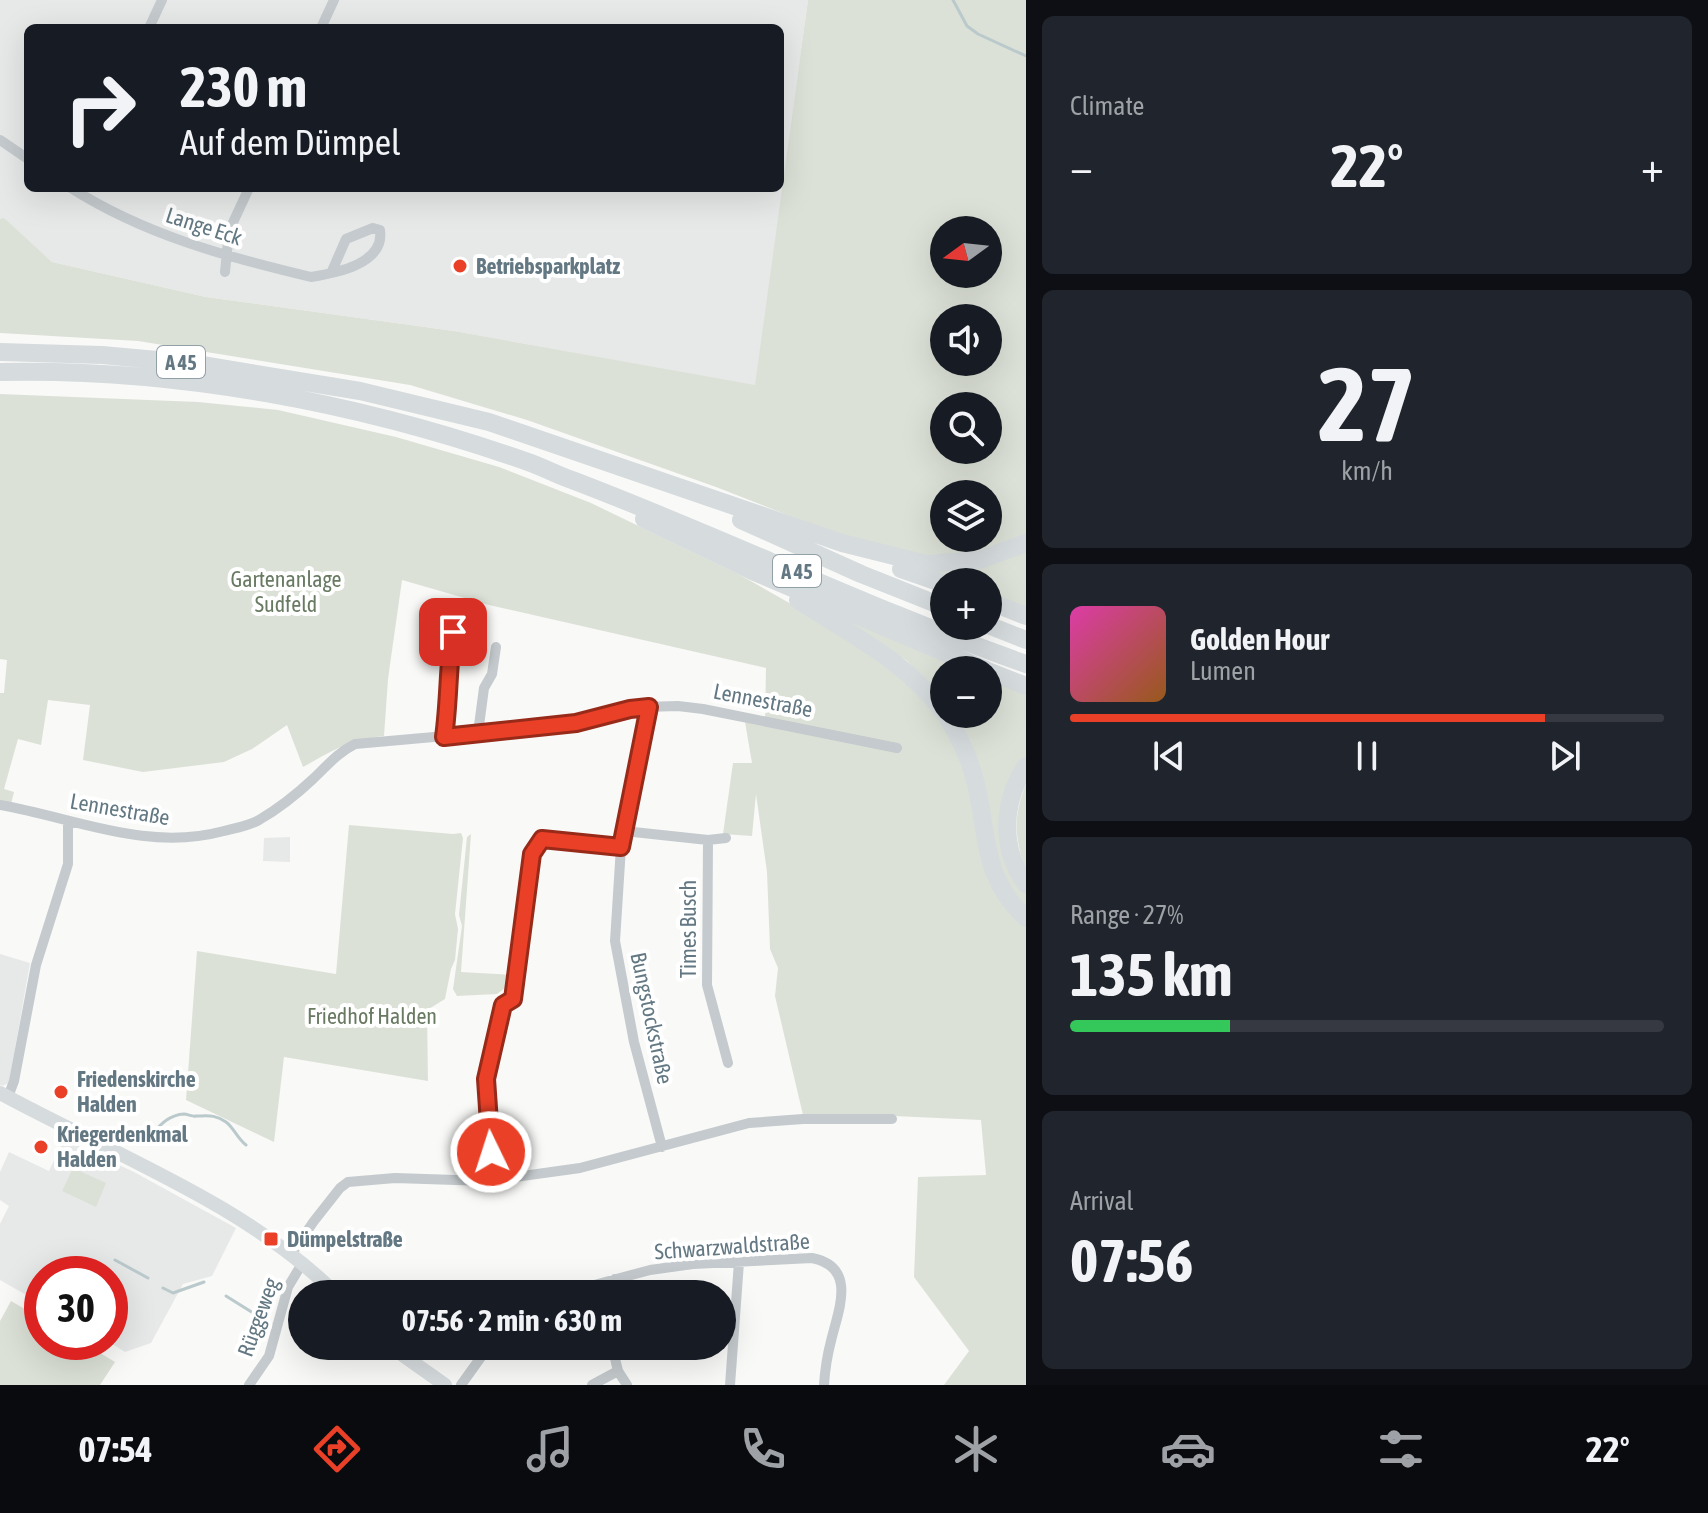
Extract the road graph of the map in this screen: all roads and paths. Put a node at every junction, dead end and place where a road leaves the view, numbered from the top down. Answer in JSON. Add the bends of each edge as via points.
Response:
{"nodes":[{"id":1,"x":334,"y":0,"type":"edge"},
{"id":2,"x":161,"y":1,"type":"edge"},
{"id":3,"x":151,"y":24,"type":"edge"},
{"id":4,"x":323,"y":24,"type":"edge"},
{"id":5,"x":0,"y":140,"type":"edge"},
{"id":6,"x":24,"y":156,"type":"edge"},
{"id":7,"x":79,"y":192,"type":"edge"},
{"id":8,"x":247,"y":192,"type":"edge"},
{"id":9,"x":225,"y":255,"type":"junction"},
{"id":10,"x":332,"y":271,"type":"junction"},
{"id":11,"x":225,"y":272,"type":"dead end"},
{"id":12,"x":0,"y":352,"type":"edge"},
{"id":13,"x":0,"y":372,"type":"edge"},
{"id":14,"x":648,"y":478,"type":"junction"},
{"id":15,"x":568,"y":479,"type":"junction"},
{"id":16,"x":842,"y":543,"type":"junction"},
{"id":17,"x":1026,"y":543,"type":"edge"},
{"id":18,"x":752,"y":571,"type":"junction"},
{"id":19,"x":930,"y":578,"type":"edge"},
{"id":20,"x":930,"y":601,"type":"edge"},
{"id":21,"x":1002,"y":607,"type":"edge"},
{"id":22,"x":1026,"y":616,"type":"edge"},
{"id":23,"x":426,"y":627,"type":"dead end"},
{"id":24,"x":1002,"y":631,"type":"edge"},
{"id":25,"x":1026,"y":640,"type":"edge"},
{"id":26,"x":496,"y":647,"type":"dead end"},
{"id":27,"x":954,"y":656,"type":"edge"},
{"id":28,"x":1026,"y":664,"type":"edge"},
{"id":29,"x":1002,"y":676,"type":"edge"},
{"id":30,"x":1026,"y":686,"type":"edge"},
{"id":31,"x":930,"y":695,"type":"edge"},
{"id":32,"x":649,"y":707,"type":"junction"},
{"id":33,"x":954,"y":728,"type":"edge"},
{"id":34,"x":478,"y":733,"type":"junction"},
{"id":35,"x":444,"y":737,"type":"junction"},
{"id":36,"x":897,"y":748,"type":"dead end"},
{"id":37,"x":1026,"y":766,"type":"edge"},
{"id":38,"x":0,"y":805,"type":"edge"},
{"id":39,"x":68,"y":822,"type":"junction"},
{"id":40,"x":624,"y":831,"type":"junction"},
{"id":41,"x":726,"y":838,"type":"dead end"},
{"id":42,"x":708,"y":840,"type":"junction"},
{"id":43,"x":621,"y":847,"type":"junction"},
{"id":44,"x":1026,"y":884,"type":"edge"},
{"id":45,"x":1026,"y":918,"type":"edge"},
{"id":46,"x":728,"y":1063,"type":"dead end"},
{"id":47,"x":4,"y":1095,"type":"edge"},
{"id":48,"x":892,"y":1119,"type":"dead end"},
{"id":49,"x":662,"y":1147,"type":"junction"},
{"id":50,"x":494,"y":1180,"type":"junction"},
{"id":51,"x":297,"y":1257,"type":"junction"},
{"id":52,"x":739,"y":1262,"type":"junction"},
{"id":53,"x":615,"y":1279,"type":"joint"},
{"id":54,"x":321,"y":1280,"type":"edge"},
{"id":55,"x":611,"y":1280,"type":"edge"},
{"id":56,"x":410,"y":1360,"type":"edge"},
{"id":57,"x":479,"y":1360,"type":"edge"},
{"id":58,"x":615,"y":1360,"type":"edge"},
{"id":59,"x":618,"y":1371,"type":"junction"},
{"id":60,"x":249,"y":1385,"type":"edge"},
{"id":61,"x":445,"y":1385,"type":"edge"},
{"id":62,"x":461,"y":1385,"type":"edge"},
{"id":63,"x":592,"y":1385,"type":"edge"},
{"id":64,"x":627,"y":1385,"type":"edge"},
{"id":65,"x":730,"y":1385,"type":"edge"},
{"id":66,"x":824,"y":1385,"type":"edge"}],
"edges":[{"from":1,"to":4,"type":"street"},
{"from":2,"to":3,"type":"street"},
{"from":5,"to":6,"type":"street"},
{"from":7,"to":9,"type":"street","name":"Lange Eck","via":[[131,222]]},
{"from":8,"to":9,"type":"street","via":[[229,231]]},
{"from":9,"to":10,"type":"street","name":"Lange Eck","via":[[311,277]]},
{"from":9,"to":11,"type":"street"},
{"from":10,"to":10,"type":"street","name":"Lange Eck","via":[[368,260],[376,251],[380,230],[346,239]]},
{"from":12,"to":14,"type":"highway","number":"A 45","via":[[190,363],[315,382],[489,422]]},
{"from":13,"to":15,"type":"highway","number":"A 45","via":[[140,378],[281,397],[416,428]]},
{"from":14,"to":16,"type":"highway"},
{"from":14,"to":20,"type":"highway","number":"A 45"},
{"from":15,"to":18,"type":"highway"},
{"from":15,"to":28,"type":"highway","number":"A 45"},
{"from":16,"to":17,"type":"highway","via":[[926,564],[947,564],[994,556]]},
{"from":16,"to":19,"type":"highway"},
{"from":18,"to":27,"type":"highway"},
{"from":18,"to":31,"type":"highway","via":[[882,653]]},
{"from":21,"to":22,"type":"highway"},
{"from":23,"to":35,"type":"street","via":[[435,623],[450,626],[453,632]]},
{"from":24,"to":25,"type":"highway"},
{"from":26,"to":34,"type":"street"},
{"from":29,"to":30,"type":"highway"},
{"from":32,"to":34,"type":"street","name":"Lennestraße","via":[[576,723]]},
{"from":32,"to":36,"type":"street","name":"Lennestraße","via":[[703,709]]},
{"from":32,"to":40,"type":"street","name":"Bungstockstraße"},
{"from":33,"to":45,"type":"highway","via":[[972,770],[989,861]]},
{"from":34,"to":35,"type":"street","name":"Lennestraße"},
{"from":35,"to":39,"type":"street","name":"Lennestraße","via":[[355,744],[257,821],[197,838],[154,838]]},
{"from":37,"to":44,"type":"highway","via":[[1013,792],[1007,832]]},
{"from":38,"to":39,"type":"street","name":"Lennestraße"},
{"from":39,"to":47,"type":"street","via":[[68,864],[36,965],[14,1081]]},
{"from":40,"to":42,"type":"street"},
{"from":40,"to":43,"type":"street","name":"Bungstockstraße"},
{"from":41,"to":42,"type":"street"},
{"from":42,"to":46,"type":"street","name":"Times Busch","via":[[707,985]]},
{"from":43,"to":49,"type":"street","name":"Bungstockstraße","via":[[615,941]]},
{"from":43,"to":50,"type":"street","via":[[542,839],[532,854],[513,999],[503,1005],[486,1079]]},
{"from":47,"to":51,"type":"main road","via":[[205,1200]]},
{"from":48,"to":49,"type":"street","via":[[749,1123]]},
{"from":49,"to":50,"type":"street","via":[[580,1168]]},
{"from":50,"to":51,"type":"street","via":[[348,1182],[323,1209]]},
{"from":51,"to":54,"type":"main road"},
{"from":51,"to":60,"type":"street","name":"Rüggeweg","via":[[269,1356]]},
{"from":52,"to":53,"type":"street","name":"Schwarzwaldstraße","via":[[679,1266]]},
{"from":52,"to":65,"type":"street"},
{"from":52,"to":66,"type":"street","name":"Schwarzwaldstraße","via":[[812,1258],[837,1273],[841,1299]]},
{"from":53,"to":55,"type":"street","name":"Schwarzwaldstraße"},
{"from":56,"to":61,"type":"main road"},
{"from":57,"to":62,"type":"street"},
{"from":58,"to":59,"type":"street"},
{"from":59,"to":63,"type":"street"},
{"from":59,"to":64,"type":"street"}]}
